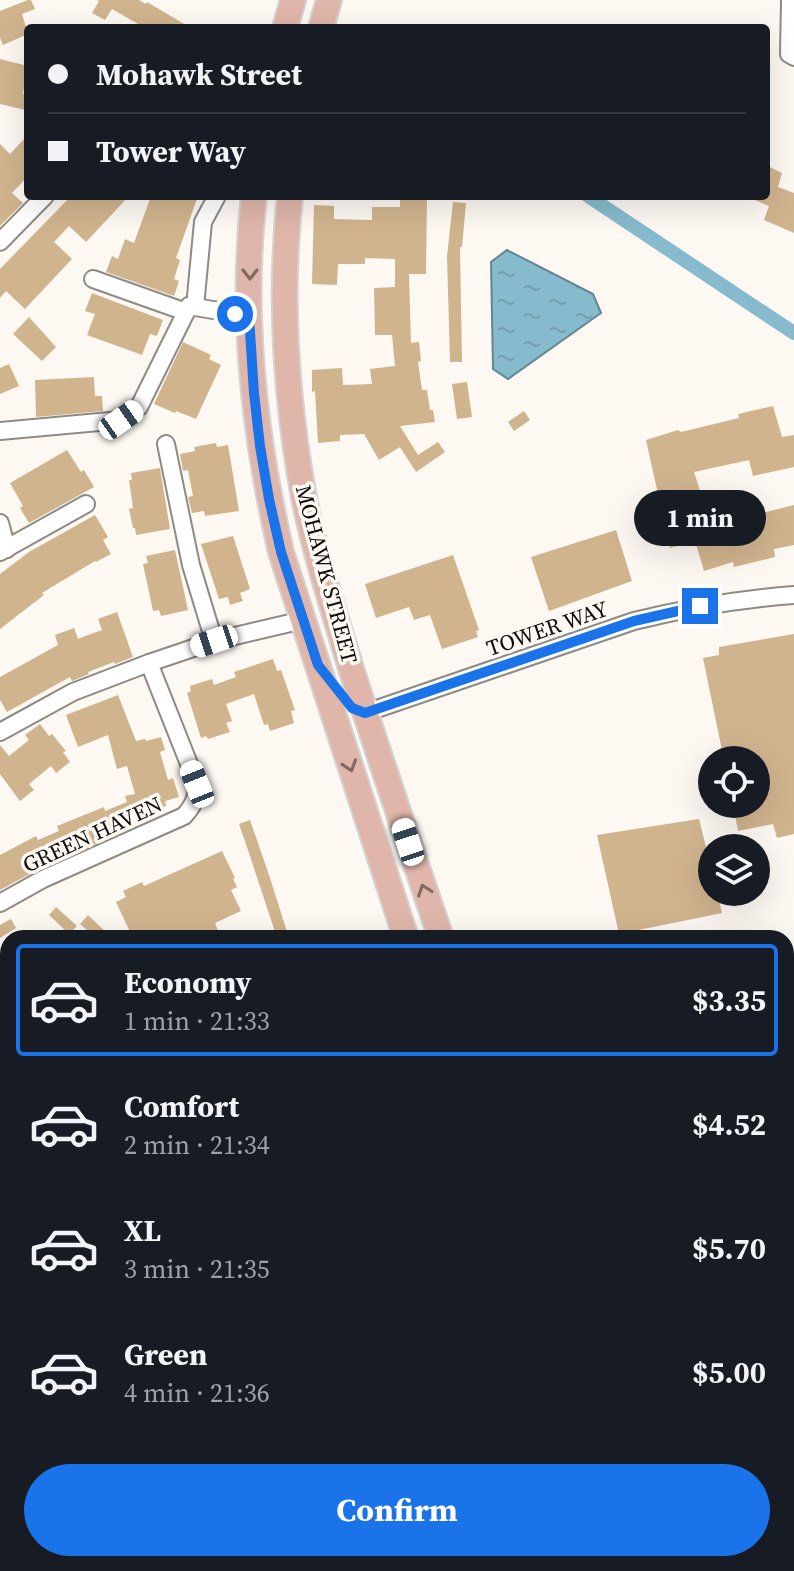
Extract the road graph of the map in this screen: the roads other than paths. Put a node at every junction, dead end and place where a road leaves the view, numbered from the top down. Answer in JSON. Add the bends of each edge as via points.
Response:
{"nodes":[{"id":1,"x":293,"y":0,"type":"edge"},
{"id":2,"x":302,"y":0,"type":"edge"},
{"id":3,"x":329,"y":0,"type":"edge"},
{"id":4,"x":790,"y":0,"type":"edge"},
{"id":5,"x":286,"y":24,"type":"edge"},
{"id":6,"x":303,"y":24,"type":"edge"},
{"id":7,"x":322,"y":24,"type":"edge"},
{"id":8,"x":794,"y":57,"type":"edge"},
{"id":9,"x":41,"y":200,"type":"edge"},
{"id":10,"x":215,"y":200,"type":"edge"},
{"id":11,"x":254,"y":200,"type":"edge"},
{"id":12,"x":290,"y":200,"type":"edge"},
{"id":13,"x":0,"y":242,"type":"edge"},
{"id":14,"x":93,"y":279,"type":"dead end"},
{"id":15,"x":191,"y":310,"type":"junction"},
{"id":16,"x":249,"y":316,"type":"junction"},
{"id":17,"x":289,"y":394,"type":"junction"},
{"id":18,"x":0,"y":431,"type":"edge"},
{"id":19,"x":166,"y":444,"type":"dead end"},
{"id":20,"x":86,"y":504,"type":"dead end"},
{"id":21,"x":0,"y":523,"type":"edge"},
{"id":22,"x":3,"y":550,"type":"edge"},
{"id":23,"x":794,"y":595,"type":"edge"},
{"id":24,"x":303,"y":620,"type":"junction"},
{"id":25,"x":214,"y":641,"type":"junction"},
{"id":26,"x":149,"y":663,"type":"junction"},
{"id":27,"x":318,"y":665,"type":"junction"},
{"id":28,"x":365,"y":713,"type":"junction"},
{"id":29,"x":336,"y":723,"type":"junction"},
{"id":30,"x":0,"y":732,"type":"edge"},
{"id":31,"x":392,"y":792,"type":"junction"},
{"id":32,"x":0,"y":903,"type":"edge"},
{"id":33,"x":403,"y":930,"type":"edge"},
{"id":34,"x":438,"y":930,"type":"edge"}],
"edges":[{"from":1,"to":5,"type":"main road"},
{"from":2,"to":6,"type":"main road"},
{"from":3,"to":7,"type":"main road"},
{"from":4,"to":8,"type":"street","via":[[789,54]]},
{"from":9,"to":13,"type":"street"},
{"from":10,"to":15,"type":"street","via":[[203,222]]},
{"from":11,"to":16,"type":"main road","name":"MOHAWK STREET","one_way":true},
{"from":12,"to":17,"type":"main road","name":"MOHAWK STREET","via":[[285,261]]},
{"from":14,"to":15,"type":"street"},
{"from":15,"to":16,"type":"street"},
{"from":15,"to":18,"type":"street","via":[[139,407],[121,420]]},
{"from":16,"to":17,"type":"main road","via":[[262,328]]},
{"from":16,"to":24,"type":"main road","name":"MOHAWK STREET","via":[[269,499]]},
{"from":17,"to":28,"type":"main road","name":"MOHAWK STREET","via":[[317,553]]},
{"from":19,"to":25,"type":"street","via":[[191,565]]},
{"from":20,"to":22,"type":"street"},
{"from":21,"to":22,"type":"street"},
{"from":23,"to":28,"type":"street","name":"TOWER WAY","via":[[722,602],[634,621]]},
{"from":24,"to":25,"type":"street"},
{"from":24,"to":27,"type":"main road","name":"MOHAWK STREET"},
{"from":25,"to":26,"type":"street"},
{"from":26,"to":30,"type":"street","via":[[73,692]]},
{"from":26,"to":32,"type":"street","name":"GREEN HAVEN","via":[[197,784],[192,807],[184,816]]},
{"from":27,"to":28,"type":"main road","via":[[352,708]]},
{"from":27,"to":29,"type":"main road","name":"MOHAWK STREET"},
{"from":28,"to":31,"type":"main road","name":"MOHAWK STREET"},
{"from":29,"to":31,"type":"main road","via":[[355,732]]},
{"from":29,"to":33,"type":"main road","name":"MOHAWK STREET","one_way":true},
{"from":34,"to":31,"type":"main road","name":"MOHAWK STREET","one_way":true}]}
